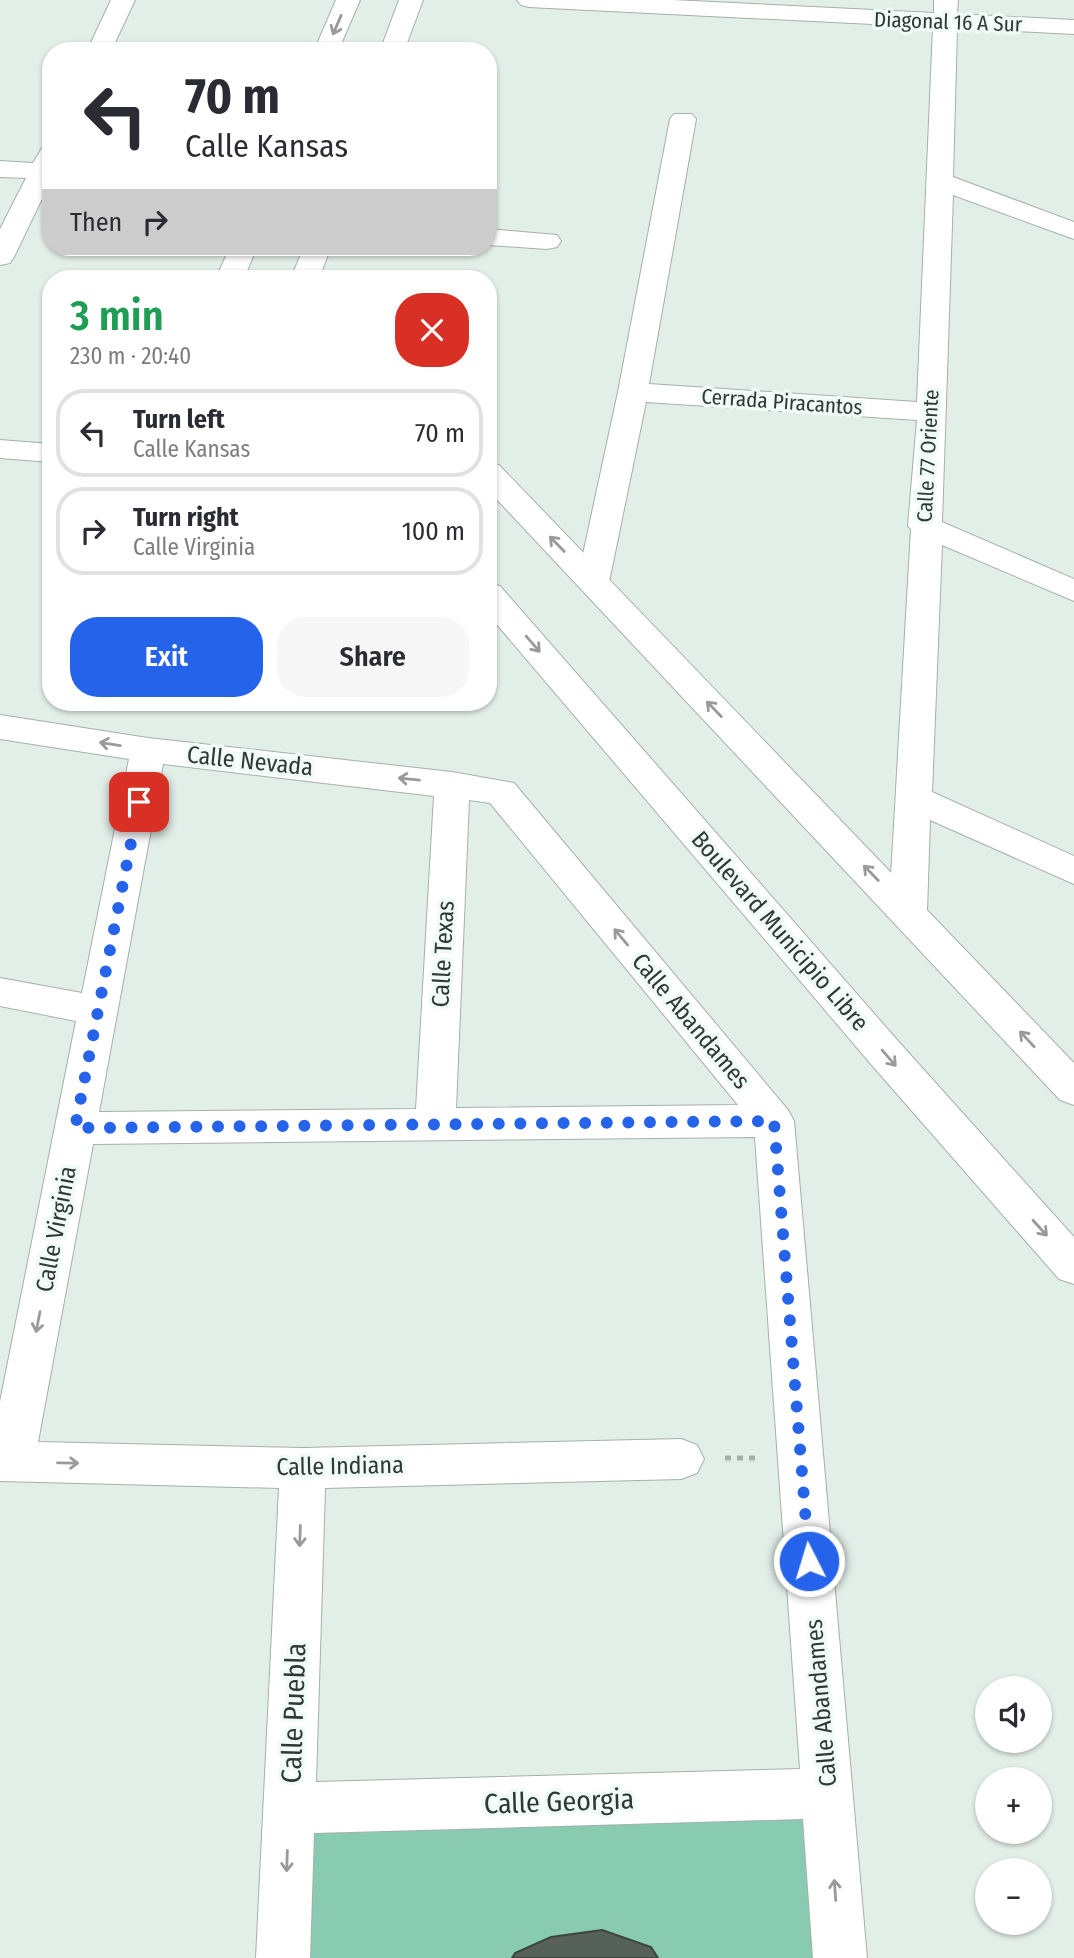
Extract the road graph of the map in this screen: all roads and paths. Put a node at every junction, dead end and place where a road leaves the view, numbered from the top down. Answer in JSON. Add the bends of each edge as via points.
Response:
{"nodes":[{"id":1,"x":123,"y":0,"type":"edge"},
{"id":2,"x":348,"y":0,"type":"edge"},
{"id":3,"x":411,"y":0,"type":"edge"},
{"id":4,"x":529,"y":0,"type":"edge"},
{"id":5,"x":752,"y":6,"type":"edge"},
{"id":6,"x":946,"y":11,"type":"edge"},
{"id":7,"x":1074,"y":27,"type":"edge"},
{"id":8,"x":103,"y":42,"type":"edge"},
{"id":9,"x":330,"y":42,"type":"edge"},
{"id":10,"x":395,"y":42,"type":"edge"},
{"id":11,"x":683,"y":119,"type":"dead end"},
{"id":12,"x":42,"y":163,"type":"edge"},
{"id":13,"x":0,"y":169,"type":"edge"},
{"id":14,"x":42,"y":170,"type":"edge"},
{"id":15,"x":939,"y":181,"type":"junction"},
{"id":16,"x":1074,"y":232,"type":"edge"},
{"id":17,"x":497,"y":238,"type":"edge"},
{"id":18,"x":547,"y":241,"type":"dead end"},
{"id":19,"x":0,"y":257,"type":"edge"},
{"id":20,"x":633,"y":392,"type":"junction"},
{"id":21,"x":932,"y":412,"type":"junction"},
{"id":22,"x":0,"y":449,"type":"edge"},
{"id":23,"x":42,"y":452,"type":"edge"},
{"id":24,"x":497,"y":481,"type":"edge"},
{"id":25,"x":924,"y":526,"type":"junction"},
{"id":26,"x":593,"y":582,"type":"junction"},
{"id":27,"x":1074,"y":591,"type":"edge"},
{"id":28,"x":497,"y":603,"type":"edge"},
{"id":29,"x":0,"y":727,"type":"edge"},
{"id":30,"x":148,"y":750,"type":"junction"},
{"id":31,"x":452,"y":783,"type":"junction"},
{"id":32,"x":501,"y":792,"type":"joint"},
{"id":33,"x":913,"y":797,"type":"junction"},
{"id":34,"x":1074,"y":871,"type":"edge"},
{"id":35,"x":908,"y":911,"type":"junction"},
{"id":36,"x":0,"y":992,"type":"edge"},
{"id":37,"x":100,"y":1011,"type":"junction"},
{"id":38,"x":1074,"y":1088,"type":"edge"},
{"id":39,"x":774,"y":1121,"type":"junction"},
{"id":40,"x":435,"y":1125,"type":"junction"},
{"id":41,"x":75,"y":1128,"type":"junction"},
{"id":42,"x":1074,"y":1266,"type":"edge"},
{"id":43,"x":801,"y":1458,"type":"junction"},
{"id":44,"x":681,"y":1459,"type":"joint"},
{"id":45,"x":5,"y":1461,"type":"edge"},
{"id":46,"x":303,"y":1468,"type":"junction"},
{"id":47,"x":829,"y":1793,"type":"junction"},
{"id":48,"x":289,"y":1808,"type":"junction"},
{"id":49,"x":283,"y":1958,"type":"edge"},
{"id":50,"x":840,"y":1958,"type":"edge"}],
"edges":[{"from":1,"to":8,"type":"street"},
{"from":2,"to":9,"type":"street","one_way":true},
{"from":3,"to":10,"type":"street"},
{"from":4,"to":5,"type":"street","name":"Diagonal 16 A Sur"},
{"from":5,"to":6,"type":"street","name":"Diagonal 16 A Sur"},
{"from":6,"to":7,"type":"street","name":"Diagonal 16 A Sur"},
{"from":6,"to":15,"type":"street","name":"Calle 77 Oriente"},
{"from":11,"to":20,"type":"street"},
{"from":12,"to":13,"type":"street"},
{"from":14,"to":19,"type":"street"},
{"from":15,"to":16,"type":"street"},
{"from":15,"to":21,"type":"street","name":"Calle 77 Oriente"},
{"from":17,"to":18,"type":"street"},
{"from":20,"to":21,"type":"street","name":"Cerrada Piracantos"},
{"from":20,"to":26,"type":"street"},
{"from":21,"to":25,"type":"street","name":"Calle 77 Oriente"},
{"from":22,"to":23,"type":"street"},
{"from":26,"to":24,"type":"street","one_way":true},
{"from":25,"to":27,"type":"street"},
{"from":25,"to":33,"type":"street","name":"Calle 77 Oriente"},
{"from":35,"to":26,"type":"street","one_way":true},
{"from":28,"to":42,"type":"street","name":"Boulevard Municipio Libre","one_way":true},
{"from":30,"to":29,"type":"street","name":"Calle Nevada","one_way":true},
{"from":31,"to":30,"type":"street","name":"Calle Nevada","one_way":true},
{"from":30,"to":37,"type":"street","name":"Calle Virginia"},
{"from":31,"to":32,"type":"street","name":"Calle Nevada"},
{"from":31,"to":40,"type":"street","name":"Calle Texas"},
{"from":39,"to":32,"type":"street","name":"Calle Abandames","one_way":true},
{"from":33,"to":34,"type":"street"},
{"from":33,"to":35,"type":"street","name":"Calle 77 Oriente"},
{"from":38,"to":35,"type":"street","one_way":true},
{"from":36,"to":37,"type":"street"},
{"from":37,"to":41,"type":"street","name":"Calle Virginia"},
{"from":39,"to":40,"type":"street"},
{"from":39,"to":43,"type":"street","name":"Calle Abandames"},
{"from":40,"to":41,"type":"street"},
{"from":41,"to":45,"type":"street","name":"Calle Virginia","one_way":true},
{"from":43,"to":44,"type":"path"},
{"from":43,"to":47,"type":"street","name":"Calle Abandames"},
{"from":44,"to":46,"type":"street","name":"Calle Indiana"},
{"from":45,"to":46,"type":"street","name":"Calle Indiana","one_way":true},
{"from":46,"to":48,"type":"street","name":"Calle Puebla","one_way":true},
{"from":47,"to":48,"type":"street","name":"Calle Georgia"},
{"from":50,"to":47,"type":"street","name":"Calle Abandames","one_way":true},
{"from":48,"to":49,"type":"street","name":"Calle Puebla","one_way":true}]}
